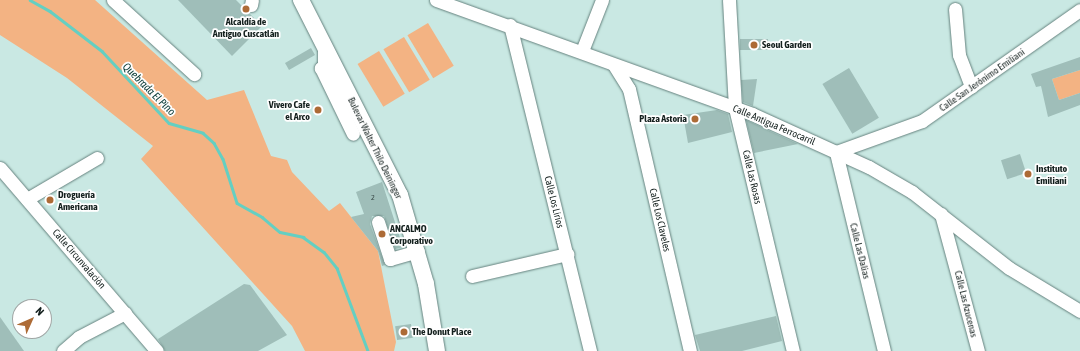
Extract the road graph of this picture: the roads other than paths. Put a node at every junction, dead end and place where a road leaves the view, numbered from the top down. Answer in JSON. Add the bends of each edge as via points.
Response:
{"nodes":[{"id":1,"x":113,"y":0,"type":"edge"},
{"id":2,"x":436,"y":0,"type":"edge"},
{"id":3,"x":602,"y":0,"type":"edge"},
{"id":4,"x":729,"y":0,"type":"edge"},
{"id":5,"x":301,"y":1,"type":"edge"},
{"id":6,"x":955,"y":9,"type":"dead end"},
{"id":7,"x":1080,"y":10,"type":"edge"},
{"id":8,"x":510,"y":26,"type":"junction"},
{"id":9,"x":532,"y":33,"type":"junction"},
{"id":10,"x":324,"y":44,"type":"junction"},
{"id":11,"x":582,"y":51,"type":"junction"},
{"id":12,"x":517,"y":54,"type":"junction"},
{"id":13,"x":614,"y":65,"type":"junction"},
{"id":14,"x":639,"y":73,"type":"junction"},
{"id":15,"x":194,"y":74,"type":"dead end"},
{"id":16,"x":971,"y":87,"type":"junction"},
{"id":17,"x":629,"y":89,"type":"junction"},
{"id":18,"x":735,"y":108,"type":"junction"},
{"id":19,"x":353,"y":134,"type":"dead end"},
{"id":20,"x":877,"y":138,"type":"junction"},
{"id":21,"x":836,"y":152,"type":"junction"},
{"id":22,"x":97,"y":158,"type":"dead end"},
{"id":23,"x":869,"y":167,"type":"junction"},
{"id":24,"x":0,"y":168,"type":"edge"},
{"id":25,"x":27,"y":199,"type":"junction"},
{"id":26,"x":941,"y":214,"type":"junction"},
{"id":27,"x":378,"y":222,"type":"dead end"},
{"id":28,"x":968,"y":237,"type":"junction"},
{"id":29,"x":418,"y":251,"type":"junction"},
{"id":30,"x":567,"y":254,"type":"junction"},
{"id":31,"x":955,"y":256,"type":"junction"},
{"id":32,"x":472,"y":276,"type":"dead end"},
{"id":33,"x":1080,"y":311,"type":"edge"},
{"id":34,"x":125,"y":313,"type":"junction"},
{"id":35,"x":63,"y":351,"type":"edge"},
{"id":36,"x":157,"y":351,"type":"edge"},
{"id":37,"x":437,"y":351,"type":"edge"},
{"id":38,"x":590,"y":351,"type":"edge"},
{"id":39,"x":690,"y":351,"type":"edge"},
{"id":40,"x":793,"y":351,"type":"edge"},
{"id":41,"x":884,"y":351,"type":"edge"},
{"id":42,"x":978,"y":351,"type":"edge"}],
"edges":[{"from":1,"to":15,"type":"street"},
{"from":2,"to":8,"type":"street","name":"Calle Antigua Ferrocarril"},
{"from":3,"to":11,"type":"street"},
{"from":4,"to":18,"type":"street","name":"Calle Las Rosas"},
{"from":5,"to":10,"type":"main road","name":"Bulevar Walter Thilo Deininger"},
{"from":6,"to":16,"type":"street","via":[[959,55]]},
{"from":7,"to":16,"type":"street","name":"Calle San Jerónimo Emiliani"},
{"from":8,"to":9,"type":"street","name":"Calle Antigua Ferrocarril"},
{"from":8,"to":12,"type":"street","name":"Calle Los Lirios"},
{"from":9,"to":11,"type":"street","name":"Calle Antigua Ferrocarril"},
{"from":9,"to":12,"type":"street"},
{"from":10,"to":19,"type":"street","via":[[324,66],[321,68]]},
{"from":10,"to":29,"type":"main road","name":"Bulevar Walter Thilo Deininger","via":[[400,195]]},
{"from":11,"to":13,"type":"street","name":"Calle Antigua Ferrocarril"},
{"from":12,"to":30,"type":"street","name":"Calle Los Lirios"},
{"from":13,"to":14,"type":"street","name":"Calle Antigua Ferrocarril"},
{"from":13,"to":17,"type":"street","name":"Calle Los Claveles"},
{"from":14,"to":17,"type":"street"},
{"from":14,"to":18,"type":"street","name":"Calle Antigua Ferrocarril"},
{"from":16,"to":20,"type":"street","name":"Calle San Jerónimo Emiliani","via":[[922,121]]},
{"from":17,"to":39,"type":"street","name":"Calle Los Claveles"},
{"from":18,"to":21,"type":"street","name":"Calle Antigua Ferrocarril"},
{"from":18,"to":40,"type":"street","name":"Calle Las Rosas"},
{"from":20,"to":21,"type":"street","name":"Calle San Jerónimo Emiliani"},
{"from":20,"to":23,"type":"street","via":[[868,149]]},
{"from":21,"to":23,"type":"street","name":"Calle Antigua Ferrocarril"},
{"from":21,"to":41,"type":"street","name":"Calle Las Dalias"},
{"from":22,"to":25,"type":"street"},
{"from":23,"to":26,"type":"street","name":"Calle Antigua Ferrocarril"},
{"from":24,"to":25,"type":"street","name":"Calle Circunvalación"},
{"from":25,"to":34,"type":"street","name":"Calle Circunvalación"},
{"from":26,"to":28,"type":"street","name":"Calle Antigua Ferrocarril"},
{"from":26,"to":31,"type":"street","name":"Calle Las Azucenas"},
{"from":27,"to":29,"type":"street","via":[[390,259]]},
{"from":28,"to":31,"type":"street"},
{"from":28,"to":33,"type":"street","name":"Calle Antigua Ferrocarril","via":[[1009,268]]},
{"from":29,"to":37,"type":"main road","name":"Bulevar Walter Thilo Deininger"},
{"from":30,"to":32,"type":"street"},
{"from":30,"to":38,"type":"street","name":"Calle Los Lirios"},
{"from":31,"to":42,"type":"street","name":"Calle Las Azucenas"},
{"from":34,"to":35,"type":"street","via":[[79,337]]},
{"from":34,"to":36,"type":"street","name":"Calle Circunvalación"}]}
